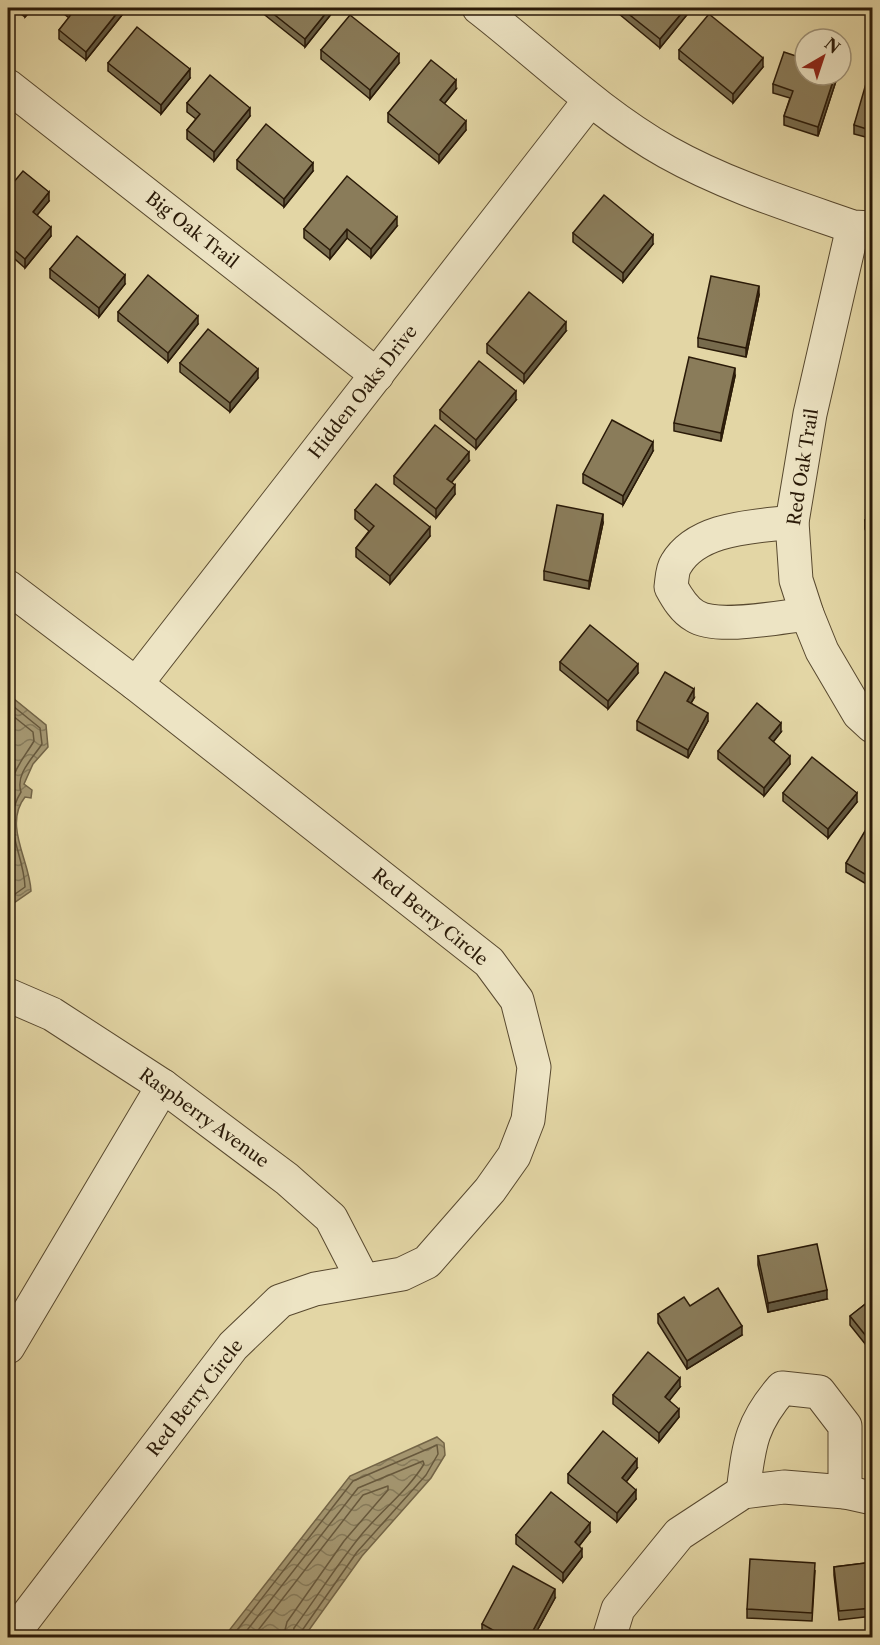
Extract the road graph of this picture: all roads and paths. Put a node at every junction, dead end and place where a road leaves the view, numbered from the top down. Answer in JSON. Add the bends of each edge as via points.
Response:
{"nodes":[{"id":1,"x":479,"y":8,"type":"edge"},
{"id":2,"x":8,"y":86,"type":"edge"},
{"id":3,"x":590,"y":100,"type":"junction"},
{"id":4,"x":863,"y":228,"type":"edge"},
{"id":5,"x":377,"y":375,"type":"junction"},
{"id":6,"x":792,"y":522,"type":"junction"},
{"id":7,"x":8,"y":587,"type":"edge"},
{"id":8,"x":807,"y":614,"type":"junction"},
{"id":9,"x":136,"y":684,"type":"junction"},
{"id":10,"x":873,"y":726,"type":"edge"},
{"id":11,"x":8,"y":995,"type":"edge"},
{"id":12,"x":163,"y":1086,"type":"junction"},
{"id":13,"x":363,"y":1280,"type":"junction"},
{"id":14,"x":8,"y":1347,"type":"edge"},
{"id":15,"x":743,"y":1492,"type":"junction"},
{"id":16,"x":859,"y":1495,"type":"edge"},
{"id":17,"x":10,"y":1638,"type":"edge"},
{"id":18,"x":609,"y":1638,"type":"edge"}],
"edges":[{"from":1,"to":3,"type":"street"},
{"from":2,"to":5,"type":"street","name":"Big Oak Trail"},
{"from":3,"to":4,"type":"street","via":[[676,156],[744,189]]},
{"from":3,"to":5,"type":"street","name":"Hidden Oaks Drive"},
{"from":4,"to":6,"type":"street","name":"Red Oak Trail","via":[[810,414]]},
{"from":5,"to":9,"type":"street","name":"Hidden Oaks Drive"},
{"from":6,"to":8,"type":"street","name":"Red Oak Trail","via":[[796,580]]},
{"from":6,"to":8,"type":"street","via":[[720,533],[692,547],[675,565],[671,587],[694,616],[710,622]]},
{"from":7,"to":9,"type":"street","name":"Red Berry Circle"},
{"from":8,"to":10,"type":"street","name":"Red Oak Trail","via":[[822,651],[859,714]]},
{"from":9,"to":13,"type":"street","name":"Red Berry Circle","via":[[489,962],[517,1000],[534,1067],[528,1120],[514,1156],[490,1191],[427,1262],[402,1274]]},
{"from":11,"to":12,"type":"street","name":"Raspberry Avenue","via":[[52,1014]]},
{"from":12,"to":13,"type":"street","name":"Raspberry Avenue","via":[[287,1179],[331,1218]]},
{"from":12,"to":14,"type":"street"},
{"from":13,"to":17,"type":"street","name":"Red Berry Circle","via":[[315,1289],[280,1301],[232,1346]]},
{"from":15,"to":16,"type":"street","via":[[784,1487]]},
{"from":15,"to":16,"type":"street","via":[[750,1440],[765,1408],[782,1388],[819,1392],[844,1426]]},
{"from":15,"to":18,"type":"street","via":[[679,1534],[618,1609]]}]}
